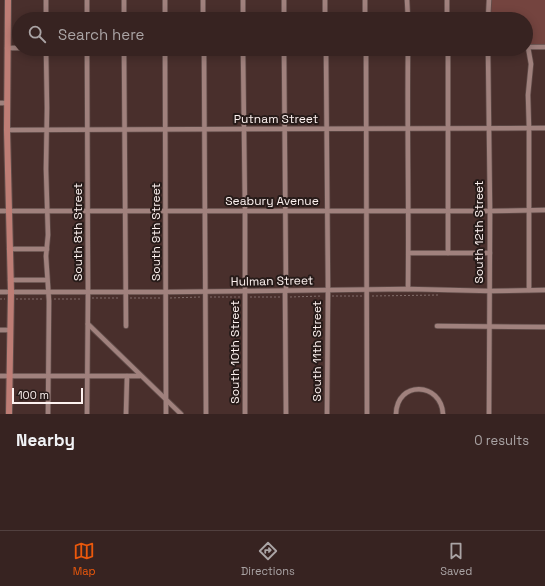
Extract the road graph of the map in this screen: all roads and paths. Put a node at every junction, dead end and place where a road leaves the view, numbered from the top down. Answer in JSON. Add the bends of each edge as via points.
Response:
{"nodes":[{"id":1,"x":8,"y":0,"type":"edge"},
{"id":2,"x":46,"y":0,"type":"edge"},
{"id":3,"x":87,"y":0,"type":"edge"},
{"id":4,"x":124,"y":0,"type":"edge"},
{"id":5,"x":165,"y":0,"type":"edge"},
{"id":6,"x":203,"y":0,"type":"edge"},
{"id":7,"x":243,"y":0,"type":"edge"},
{"id":8,"x":284,"y":0,"type":"edge"},
{"id":9,"x":325,"y":0,"type":"edge"},
{"id":10,"x":365,"y":0,"type":"edge"},
{"id":11,"x":407,"y":0,"type":"edge"},
{"id":12,"x":447,"y":0,"type":"edge"},
{"id":13,"x":488,"y":0,"type":"edge"},
{"id":14,"x":46,"y":12,"type":"edge"},
{"id":15,"x":87,"y":12,"type":"edge"},
{"id":16,"x":124,"y":12,"type":"edge"},
{"id":17,"x":165,"y":12,"type":"edge"},
{"id":18,"x":203,"y":12,"type":"edge"},
{"id":19,"x":243,"y":12,"type":"edge"},
{"id":20,"x":284,"y":12,"type":"edge"},
{"id":21,"x":325,"y":12,"type":"edge"},
{"id":22,"x":365,"y":12,"type":"edge"},
{"id":23,"x":408,"y":12,"type":"edge"},
{"id":24,"x":447,"y":12,"type":"edge"},
{"id":25,"x":488,"y":12,"type":"edge"},
{"id":26,"x":533,"y":47,"type":"edge"},
{"id":27,"x":545,"y":47,"type":"edge"},
{"id":28,"x":7,"y":48,"type":"junction"},
{"id":29,"x":12,"y":48,"type":"edge"},
{"id":30,"x":46,"y":56,"type":"edge"},
{"id":31,"x":86,"y":56,"type":"edge"},
{"id":32,"x":124,"y":56,"type":"edge"},
{"id":33,"x":165,"y":56,"type":"edge"},
{"id":34,"x":204,"y":56,"type":"edge"},
{"id":35,"x":243,"y":56,"type":"edge"},
{"id":36,"x":284,"y":56,"type":"edge"},
{"id":37,"x":326,"y":56,"type":"edge"},
{"id":38,"x":366,"y":56,"type":"edge"},
{"id":39,"x":408,"y":56,"type":"edge"},
{"id":40,"x":448,"y":56,"type":"edge"},
{"id":41,"x":488,"y":56,"type":"edge"},
{"id":42,"x":530,"y":56,"type":"edge"},
{"id":43,"x":0,"y":103,"type":"edge"},
{"id":44,"x":7,"y":103,"type":"junction"},
{"id":45,"x":529,"y":128,"type":"junction"},
{"id":46,"x":545,"y":128,"type":"edge"},
{"id":47,"x":284,"y":129,"type":"junction"},
{"id":48,"x":326,"y":129,"type":"junction"},
{"id":49,"x":366,"y":129,"type":"junction"},
{"id":50,"x":407,"y":129,"type":"junction"},
{"id":51,"x":448,"y":129,"type":"junction"},
{"id":52,"x":488,"y":129,"type":"junction"},
{"id":53,"x":7,"y":130,"type":"junction"},
{"id":54,"x":47,"y":130,"type":"junction"},
{"id":55,"x":87,"y":130,"type":"junction"},
{"id":56,"x":125,"y":130,"type":"junction"},
{"id":57,"x":165,"y":130,"type":"junction"},
{"id":58,"x":204,"y":130,"type":"junction"},
{"id":59,"x":245,"y":130,"type":"junction"},
{"id":60,"x":285,"y":210,"type":"junction"},
{"id":61,"x":327,"y":210,"type":"junction"},
{"id":62,"x":366,"y":210,"type":"junction"},
{"id":63,"x":529,"y":210,"type":"junction"},
{"id":64,"x":545,"y":210,"type":"edge"},
{"id":65,"x":47,"y":211,"type":"junction"},
{"id":66,"x":88,"y":211,"type":"junction"},
{"id":67,"x":125,"y":211,"type":"junction"},
{"id":68,"x":166,"y":211,"type":"junction"},
{"id":69,"x":205,"y":211,"type":"junction"},
{"id":70,"x":245,"y":211,"type":"junction"},
{"id":71,"x":409,"y":211,"type":"junction"},
{"id":72,"x":448,"y":211,"type":"junction"},
{"id":73,"x":490,"y":211,"type":"junction"},
{"id":74,"x":0,"y":212,"type":"edge"},
{"id":75,"x":9,"y":212,"type":"junction"},
{"id":76,"x":9,"y":249,"type":"junction"},
{"id":77,"x":47,"y":249,"type":"junction"},
{"id":78,"x":409,"y":252,"type":"junction"},
{"id":79,"x":448,"y":253,"type":"junction"},
{"id":80,"x":490,"y":253,"type":"junction"},
{"id":81,"x":10,"y":280,"type":"junction"},
{"id":82,"x":47,"y":280,"type":"junction"},
{"id":83,"x":408,"y":289,"type":"junction"},
{"id":84,"x":328,"y":290,"type":"junction"},
{"id":85,"x":367,"y":290,"type":"junction"},
{"id":86,"x":529,"y":290,"type":"junction"},
{"id":87,"x":545,"y":290,"type":"edge"},
{"id":88,"x":490,"y":291,"type":"junction"},
{"id":89,"x":0,"y":292,"type":"edge"},
{"id":90,"x":11,"y":292,"type":"junction"},
{"id":91,"x":48,"y":292,"type":"junction"},
{"id":92,"x":88,"y":292,"type":"junction"},
{"id":93,"x":125,"y":292,"type":"junction"},
{"id":94,"x":166,"y":292,"type":"junction"},
{"id":95,"x":205,"y":292,"type":"junction"},
{"id":96,"x":285,"y":293,"type":"junction"},
{"id":97,"x":244,"y":294,"type":"junction"},
{"id":98,"x":441,"y":295,"type":"dead end"},
{"id":99,"x":328,"y":296,"type":"junction"},
{"id":100,"x":367,"y":296,"type":"junction"},
{"id":101,"x":205,"y":297,"type":"junction"},
{"id":102,"x":88,"y":298,"type":"junction"},
{"id":103,"x":125,"y":298,"type":"junction"},
{"id":104,"x":166,"y":298,"type":"junction"},
{"id":105,"x":0,"y":299,"type":"edge"},
{"id":106,"x":10,"y":299,"type":"junction"},
{"id":107,"x":49,"y":299,"type":"junction"},
{"id":108,"x":88,"y":324,"type":"junction"},
{"id":109,"x":126,"y":326,"type":"dead end"},
{"id":110,"x":437,"y":326,"type":"dead end"},
{"id":111,"x":489,"y":327,"type":"junction"},
{"id":112,"x":545,"y":327,"type":"edge"},
{"id":113,"x":0,"y":330,"type":"edge"},
{"id":114,"x":10,"y":330,"type":"junction"},
{"id":115,"x":0,"y":376,"type":"edge"},
{"id":116,"x":9,"y":376,"type":"junction"},
{"id":117,"x":48,"y":376,"type":"junction"},
{"id":118,"x":87,"y":376,"type":"junction"},
{"id":119,"x":126,"y":376,"type":"junction"},
{"id":120,"x":140,"y":376,"type":"junction"},
{"id":121,"x":166,"y":399,"type":"junction"},
{"id":122,"x":9,"y":414,"type":"edge"},
{"id":123,"x":48,"y":414,"type":"edge"},
{"id":124,"x":87,"y":414,"type":"edge"},
{"id":125,"x":126,"y":414,"type":"edge"},
{"id":126,"x":166,"y":414,"type":"edge"},
{"id":127,"x":182,"y":414,"type":"edge"},
{"id":128,"x":206,"y":414,"type":"edge"},
{"id":129,"x":245,"y":414,"type":"edge"},
{"id":130,"x":286,"y":414,"type":"edge"},
{"id":131,"x":327,"y":414,"type":"edge"},
{"id":132,"x":367,"y":414,"type":"edge"},
{"id":133,"x":396,"y":414,"type":"edge"},
{"id":134,"x":443,"y":414,"type":"edge"},
{"id":135,"x":489,"y":414,"type":"edge"}],
"edges":[{"from":1,"to":28,"type":"main road"},
{"from":2,"to":14,"type":"street"},
{"from":3,"to":15,"type":"street"},
{"from":4,"to":16,"type":"street"},
{"from":5,"to":17,"type":"street"},
{"from":6,"to":18,"type":"street"},
{"from":7,"to":19,"type":"street"},
{"from":8,"to":20,"type":"street"},
{"from":9,"to":21,"type":"street"},
{"from":10,"to":22,"type":"street"},
{"from":11,"to":23,"type":"street"},
{"from":12,"to":24,"type":"street"},
{"from":13,"to":25,"type":"street"},
{"from":26,"to":27,"type":"street"},
{"from":28,"to":29,"type":"street"},
{"from":28,"to":44,"type":"main road"},
{"from":30,"to":54,"type":"street"},
{"from":31,"to":55,"type":"street","name":"South 8th Street"},
{"from":32,"to":56,"type":"street"},
{"from":33,"to":57,"type":"street","name":"South 9th Street"},
{"from":34,"to":58,"type":"street"},
{"from":35,"to":59,"type":"street","name":"South 10th Street"},
{"from":36,"to":47,"type":"street"},
{"from":37,"to":48,"type":"street","name":"South 11th Street"},
{"from":38,"to":49,"type":"street"},
{"from":39,"to":50,"type":"street"},
{"from":40,"to":51,"type":"street"},
{"from":41,"to":52,"type":"street","name":"South 12th Street"},
{"from":42,"to":45,"type":"street","via":[[532,64],[528,85]]},
{"from":43,"to":44,"type":"street"},
{"from":44,"to":53,"type":"main road"},
{"from":45,"to":46,"type":"street","name":"Putnam Street"},
{"from":45,"to":52,"type":"street","name":"Putnam Street"},
{"from":45,"to":63,"type":"street"},
{"from":47,"to":48,"type":"street","name":"Putnam Street"},
{"from":47,"to":59,"type":"street","name":"Putnam Street"},
{"from":47,"to":60,"type":"street"},
{"from":48,"to":49,"type":"street","name":"Putnam Street"},
{"from":48,"to":61,"type":"street","name":"South 11th Street"},
{"from":49,"to":50,"type":"street","name":"Putnam Street"},
{"from":49,"to":62,"type":"street"},
{"from":50,"to":51,"type":"street","name":"Putnam Street"},
{"from":50,"to":71,"type":"street"},
{"from":51,"to":52,"type":"street","name":"Putnam Street"},
{"from":51,"to":72,"type":"street"},
{"from":52,"to":73,"type":"street","name":"South 12th Street"},
{"from":53,"to":54,"type":"street","name":"Putnam Street"},
{"from":53,"to":75,"type":"main road"},
{"from":54,"to":55,"type":"street","name":"Putnam Street"},
{"from":54,"to":65,"type":"street"},
{"from":55,"to":56,"type":"street","name":"Putnam Street"},
{"from":55,"to":66,"type":"street","name":"South 8th Street"},
{"from":56,"to":57,"type":"street","name":"Putnam Street"},
{"from":56,"to":67,"type":"street"},
{"from":57,"to":58,"type":"street","name":"Putnam Street"},
{"from":57,"to":68,"type":"street","name":"South 9th Street"},
{"from":58,"to":59,"type":"street","name":"Putnam Street"},
{"from":58,"to":69,"type":"street"},
{"from":59,"to":70,"type":"street","name":"South 10th Street"},
{"from":60,"to":61,"type":"street","name":"Seabury Avenue"},
{"from":60,"to":70,"type":"street","name":"Seabury Avenue"},
{"from":60,"to":96,"type":"street"},
{"from":61,"to":62,"type":"street","name":"Seabury Avenue"},
{"from":61,"to":84,"type":"street","name":"South 11th Street"},
{"from":62,"to":71,"type":"street","name":"Seabury Avenue"},
{"from":62,"to":85,"type":"street"},
{"from":63,"to":64,"type":"street","name":"Seabury Avenue"},
{"from":63,"to":73,"type":"street","name":"Seabury Avenue"},
{"from":63,"to":86,"type":"street"},
{"from":65,"to":66,"type":"street","name":"Seabury Avenue"},
{"from":65,"to":75,"type":"street","name":"Seabury Avenue"},
{"from":65,"to":77,"type":"street"},
{"from":66,"to":67,"type":"street","name":"Seabury Avenue"},
{"from":66,"to":92,"type":"street","name":"South 8th Street"},
{"from":67,"to":68,"type":"street","name":"Seabury Avenue"},
{"from":67,"to":93,"type":"street"},
{"from":68,"to":69,"type":"street","name":"Seabury Avenue"},
{"from":68,"to":94,"type":"street","name":"South 9th Street"},
{"from":69,"to":70,"type":"street","name":"Seabury Avenue"},
{"from":69,"to":95,"type":"street"},
{"from":70,"to":97,"type":"street","name":"South 10th Street"},
{"from":71,"to":72,"type":"street","name":"Seabury Avenue"},
{"from":71,"to":78,"type":"street"},
{"from":72,"to":73,"type":"street","name":"Seabury Avenue"},
{"from":72,"to":79,"type":"street"},
{"from":73,"to":80,"type":"street","name":"South 12th Street"},
{"from":74,"to":75,"type":"street","name":"Seabury Avenue"},
{"from":75,"to":76,"type":"main road"},
{"from":76,"to":77,"type":"street"},
{"from":76,"to":81,"type":"main road"},
{"from":77,"to":82,"type":"street"},
{"from":78,"to":79,"type":"street"},
{"from":78,"to":83,"type":"street"},
{"from":79,"to":80,"type":"street"},
{"from":80,"to":88,"type":"street","name":"South 12th Street"},
{"from":81,"to":82,"type":"street"},
{"from":81,"to":90,"type":"main road"},
{"from":82,"to":91,"type":"street"},
{"from":83,"to":85,"type":"street","name":"Hulman Street"},
{"from":83,"to":88,"type":"street","name":"Hulman Street"},
{"from":84,"to":85,"type":"street","name":"Hulman Street"},
{"from":84,"to":96,"type":"street","name":"Hulman Street"},
{"from":84,"to":99,"type":"street","name":"South 11th Street"},
{"from":85,"to":100,"type":"street"},
{"from":86,"to":87,"type":"street","name":"Hulman Street"},
{"from":86,"to":88,"type":"street","name":"Hulman Street"},
{"from":88,"to":111,"type":"street","name":"South 12th Street"},
{"from":89,"to":90,"type":"street","name":"Hulman Street"},
{"from":90,"to":91,"type":"street","name":"Hulman Street"},
{"from":90,"to":106,"type":"main road"},
{"from":91,"to":92,"type":"street","name":"Hulman Street"},
{"from":91,"to":107,"type":"street"},
{"from":92,"to":93,"type":"street","name":"Hulman Street"},
{"from":92,"to":102,"type":"street","name":"South 8th Street"},
{"from":93,"to":94,"type":"street","name":"Hulman Street"},
{"from":93,"to":103,"type":"street"},
{"from":94,"to":95,"type":"street","name":"Hulman Street"},
{"from":94,"to":104,"type":"street","name":"South 9th Street"},
{"from":95,"to":97,"type":"street","name":"Hulman Street"},
{"from":95,"to":101,"type":"street"},
{"from":96,"to":97,"type":"street","name":"Hulman Street"},
{"from":96,"to":97,"type":"path"},
{"from":96,"to":99,"type":"path"},
{"from":96,"to":130,"type":"street"},
{"from":97,"to":101,"type":"path"},
{"from":97,"to":129,"type":"street","name":"South 10th Street"},
{"from":98,"to":100,"type":"path"},
{"from":99,"to":100,"type":"path"},
{"from":99,"to":131,"type":"street","name":"South 11th Street"},
{"from":100,"to":132,"type":"street"},
{"from":101,"to":104,"type":"path"},
{"from":101,"to":128,"type":"street"},
{"from":102,"to":103,"type":"path"},
{"from":102,"to":107,"type":"path"},
{"from":102,"to":108,"type":"street","name":"South 8th Street"},
{"from":103,"to":104,"type":"path"},
{"from":103,"to":109,"type":"street"},
{"from":104,"to":121,"type":"street","name":"South 9th Street"},
{"from":105,"to":106,"type":"path"},
{"from":106,"to":107,"type":"path"},
{"from":106,"to":114,"type":"main road"},
{"from":107,"to":117,"type":"street"},
{"from":108,"to":118,"type":"street","name":"South 8th Street"},
{"from":108,"to":120,"type":"street"},
{"from":110,"to":111,"type":"street"},
{"from":111,"to":112,"type":"street"},
{"from":111,"to":135,"type":"street","name":"South 12th Street"},
{"from":113,"to":114,"type":"street"},
{"from":114,"to":116,"type":"main road"},
{"from":115,"to":116,"type":"street"},
{"from":116,"to":117,"type":"street"},
{"from":116,"to":122,"type":"main road"},
{"from":117,"to":118,"type":"street"},
{"from":117,"to":123,"type":"street"},
{"from":118,"to":119,"type":"street"},
{"from":118,"to":124,"type":"street","name":"South 8th Street"},
{"from":119,"to":120,"type":"street"},
{"from":119,"to":125,"type":"street"},
{"from":120,"to":121,"type":"street"},
{"from":121,"to":126,"type":"street","name":"South 9th Street"},
{"from":121,"to":127,"type":"street"},
{"from":133,"to":134,"type":"street","via":[[396,405],[401,397],[411,390],[420,388],[438,399]]}]}
